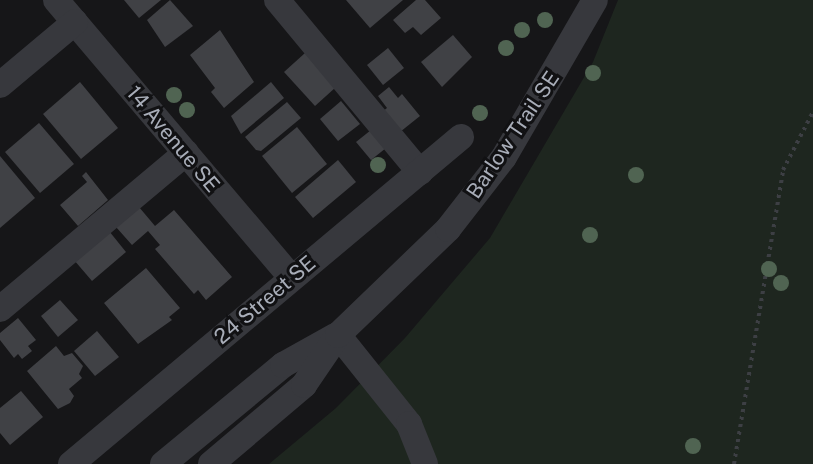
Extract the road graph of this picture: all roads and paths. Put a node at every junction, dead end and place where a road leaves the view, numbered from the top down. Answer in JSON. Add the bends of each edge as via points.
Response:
{"nodes":[{"id":1,"x":56,"y":0,"type":"edge"},
{"id":2,"x":277,"y":0,"type":"edge"},
{"id":3,"x":596,"y":0,"type":"edge"},
{"id":4,"x":75,"y":22,"type":"junction"},
{"id":5,"x":0,"y":85,"type":"edge"},
{"id":6,"x":813,"y":112,"type":"edge"},
{"id":7,"x":460,"y":137,"type":"dead end"},
{"id":8,"x":186,"y":153,"type":"junction"},
{"id":9,"x":420,"y":172,"type":"junction"},
{"id":10,"x":291,"y":278,"type":"junction"},
{"id":11,"x":0,"y":309,"type":"edge"},
{"id":12,"x":338,"y":335,"type":"junction"},
{"id":13,"x":71,"y":464,"type":"edge"},
{"id":14,"x":163,"y":464,"type":"edge"},
{"id":15,"x":211,"y":464,"type":"edge"},
{"id":16,"x":425,"y":464,"type":"edge"},
{"id":17,"x":734,"y":464,"type":"edge"}],
"edges":[{"from":1,"to":4,"type":"street","name":"14 Avenue SE"},
{"from":2,"to":9,"type":"street"},
{"from":3,"to":12,"type":"street","name":"Barlow Trail SE","via":[[526,123],[479,191],[415,263]]},
{"from":4,"to":5,"type":"street"},
{"from":4,"to":8,"type":"street","name":"14 Avenue SE"},
{"from":6,"to":17,"type":"path","via":[[783,170]]},
{"from":7,"to":9,"type":"street","name":"24 Street SE"},
{"from":8,"to":10,"type":"street","name":"14 Avenue SE"},
{"from":8,"to":11,"type":"street"},
{"from":9,"to":10,"type":"street","name":"24 Street SE"},
{"from":10,"to":13,"type":"street","name":"24 Street SE"},
{"from":12,"to":14,"type":"street","name":"Barlow Trail SE","via":[[283,365]]},
{"from":12,"to":15,"type":"street","name":"Barlow Trail SE","via":[[304,385]]},
{"from":12,"to":16,"type":"street","via":[[409,424]]}]}
